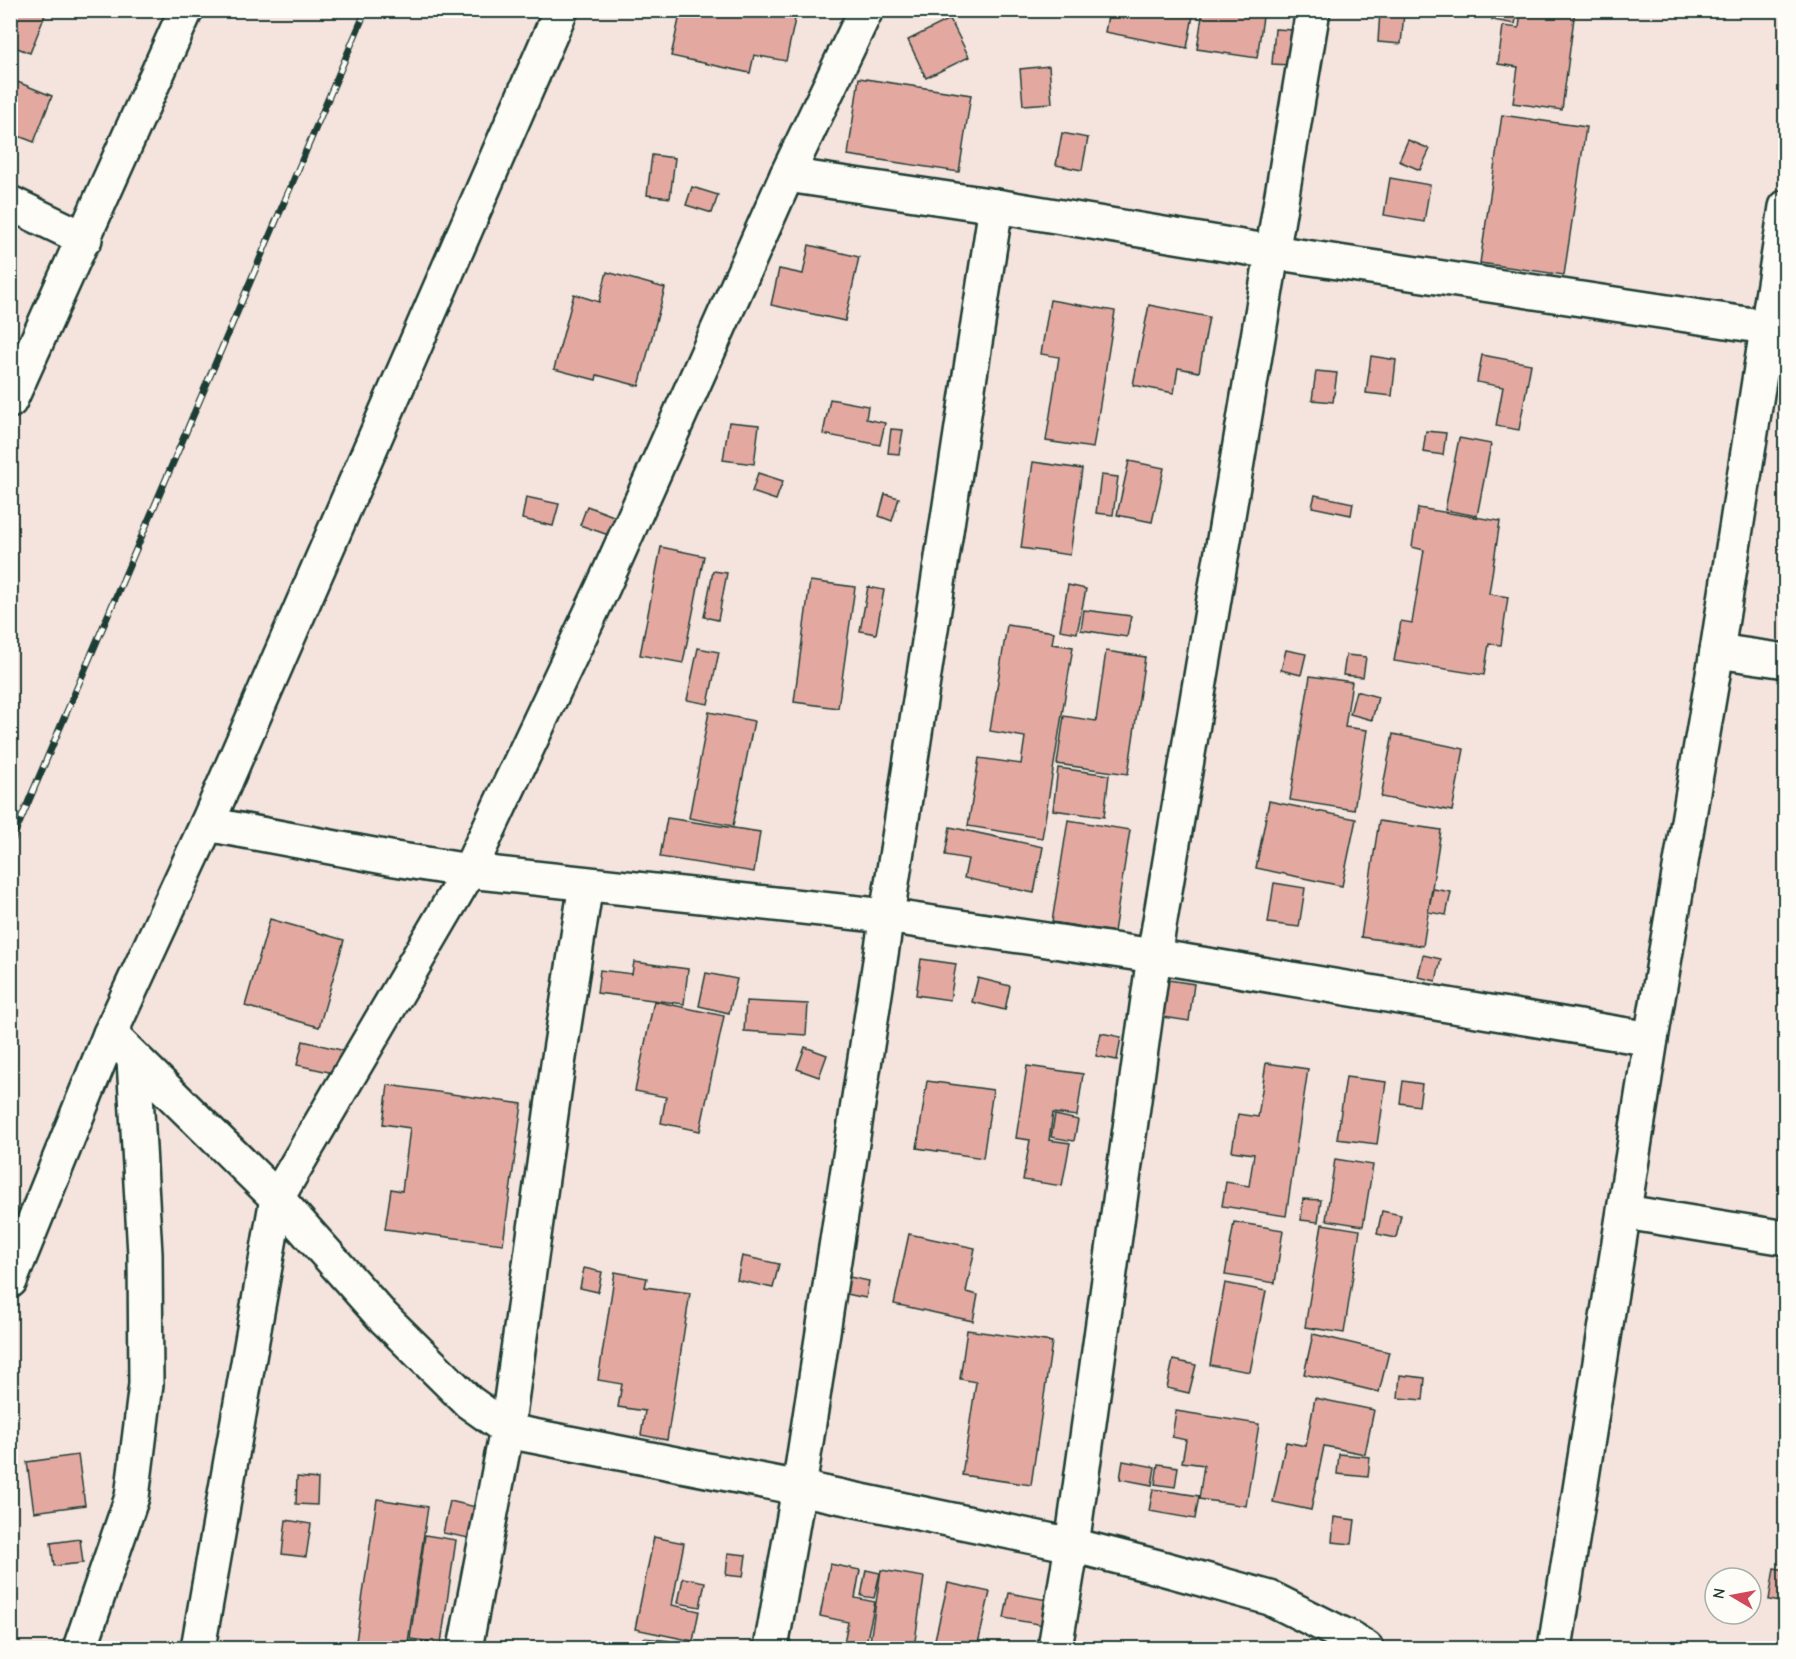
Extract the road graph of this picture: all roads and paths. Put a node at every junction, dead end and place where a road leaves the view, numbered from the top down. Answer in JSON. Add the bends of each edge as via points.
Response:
{"nodes":[{"id":1,"x":186,"y":10,"type":"edge"},
{"id":2,"x":561,"y":10,"type":"edge"},
{"id":3,"x":866,"y":10,"type":"edge"},
{"id":4,"x":1313,"y":10,"type":"edge"},
{"id":5,"x":787,"y":175,"type":"junction"},
{"id":6,"x":10,"y":203,"type":"edge"},
{"id":7,"x":996,"y":206,"type":"junction"},
{"id":8,"x":1785,"y":207,"type":"edge"},
{"id":9,"x":85,"y":239,"type":"junction"},
{"id":10,"x":1272,"y":252,"type":"junction"},
{"id":11,"x":1766,"y":327,"type":"junction"},
{"id":12,"x":10,"y":401,"type":"edge"},
{"id":13,"x":1716,"y":651,"type":"junction"},
{"id":14,"x":1785,"y":661,"type":"edge"},
{"id":15,"x":207,"y":824,"type":"junction"},
{"id":16,"x":469,"y":871,"type":"junction"},
{"id":17,"x":586,"y":884,"type":"junction"},
{"id":18,"x":886,"y":916,"type":"junction"},
{"id":19,"x":1154,"y":956,"type":"junction"},
{"id":20,"x":110,"y":1034,"type":"junction"},
{"id":21,"x":1651,"y":1038,"type":"junction"},
{"id":22,"x":134,"y":1059,"type":"junction"},
{"id":23,"x":277,"y":1198,"type":"junction"},
{"id":24,"x":1625,"y":1212,"type":"junction"},
{"id":25,"x":1785,"y":1238,"type":"edge"},
{"id":26,"x":10,"y":1281,"type":"edge"},
{"id":27,"x":507,"y":1429,"type":"junction"},
{"id":28,"x":799,"y":1488,"type":"junction"},
{"id":29,"x":1072,"y":1545,"type":"junction"},
{"id":30,"x":80,"y":1648,"type":"edge"},
{"id":31,"x":198,"y":1648,"type":"edge"},
{"id":32,"x":465,"y":1648,"type":"edge"},
{"id":33,"x":771,"y":1648,"type":"edge"},
{"id":34,"x":1055,"y":1648,"type":"edge"},
{"id":35,"x":1365,"y":1648,"type":"edge"},
{"id":36,"x":1555,"y":1648,"type":"edge"}],
"edges":[{"from":1,"to":9,"type":"street"},
{"from":2,"to":15,"type":"street"},
{"from":3,"to":5,"type":"street"},
{"from":4,"to":10,"type":"street"},
{"from":5,"to":7,"type":"street"},
{"from":5,"to":16,"type":"street","via":[[603,587]]},
{"from":6,"to":9,"type":"street"},
{"from":7,"to":10,"type":"street"},
{"from":7,"to":18,"type":"street"},
{"from":8,"to":11,"type":"street"},
{"from":9,"to":12,"type":"street"},
{"from":10,"to":11,"type":"street"},
{"from":10,"to":19,"type":"street"},
{"from":11,"to":13,"type":"street"},
{"from":13,"to":14,"type":"street"},
{"from":13,"to":21,"type":"street"},
{"from":15,"to":16,"type":"street"},
{"from":15,"to":20,"type":"street"},
{"from":16,"to":17,"type":"street"},
{"from":16,"to":23,"type":"street"},
{"from":17,"to":18,"type":"street"},
{"from":17,"to":27,"type":"street"},
{"from":18,"to":19,"type":"street"},
{"from":18,"to":28,"type":"street"},
{"from":19,"to":21,"type":"street"},
{"from":19,"to":29,"type":"street"},
{"from":20,"to":22,"type":"street"},
{"from":20,"to":26,"type":"street"},
{"from":21,"to":24,"type":"street"},
{"from":22,"to":23,"type":"street"},
{"from":22,"to":30,"type":"street","via":[[145,1254],[146,1384],[132,1497]]},
{"from":23,"to":27,"type":"street","via":[[382,1317],[470,1402]]},
{"from":23,"to":31,"type":"street"},
{"from":24,"to":25,"type":"street"},
{"from":24,"to":36,"type":"street"},
{"from":27,"to":28,"type":"street"},
{"from":27,"to":32,"type":"street"},
{"from":28,"to":29,"type":"street"},
{"from":28,"to":33,"type":"street"},
{"from":29,"to":34,"type":"street"},
{"from":29,"to":35,"type":"street","via":[[1270,1598]]}]}
